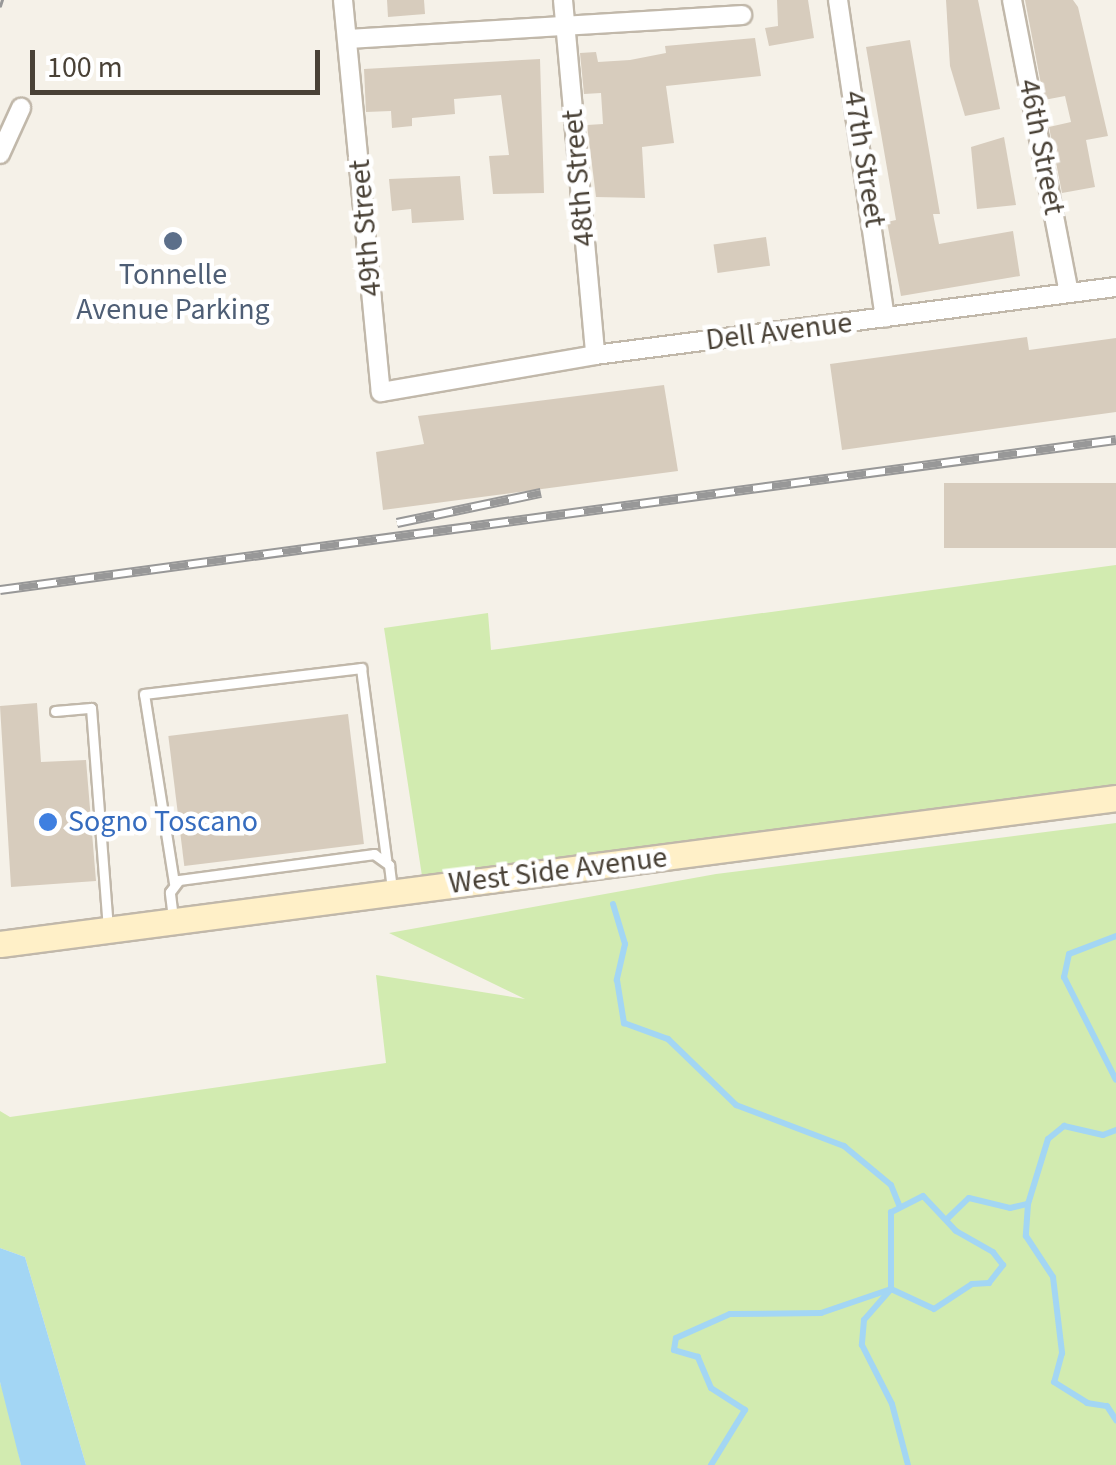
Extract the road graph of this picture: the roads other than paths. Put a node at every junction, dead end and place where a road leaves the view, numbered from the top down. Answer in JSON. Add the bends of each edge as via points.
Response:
{"nodes":[{"id":1,"x":342,"y":0,"type":"edge"},
{"id":2,"x":563,"y":0,"type":"edge"},
{"id":3,"x":838,"y":0,"type":"edge"},
{"id":4,"x":1012,"y":0,"type":"edge"},
{"id":5,"x":742,"y":15,"type":"dead end"},
{"id":6,"x":566,"y":25,"type":"junction"},
{"id":7,"x":349,"y":39,"type":"junction"},
{"id":8,"x":20,"y":108,"type":"dead end"},
{"id":9,"x":0,"y":154,"type":"edge"},
{"id":10,"x":1116,"y":287,"type":"edge"},
{"id":11,"x":1069,"y":293,"type":"junction"},
{"id":12,"x":886,"y":318,"type":"junction"},
{"id":13,"x":596,"y":355,"type":"junction"},
{"id":14,"x":444,"y":386,"type":"joint"},
{"id":15,"x":55,"y":712,"type":"dead end"},
{"id":16,"x":1116,"y":798,"type":"edge"},
{"id":17,"x":386,"y":859,"type":"junction"},
{"id":18,"x":174,"y":883,"type":"junction"},
{"id":19,"x":392,"y":893,"type":"junction"},
{"id":20,"x":174,"y":920,"type":"junction"},
{"id":21,"x":108,"y":930,"type":"junction"},
{"id":22,"x":0,"y":944,"type":"edge"}],
"edges":[{"from":1,"to":7,"type":"street","name":"49th Street"},
{"from":2,"to":6,"type":"street","name":"48th Street"},
{"from":3,"to":12,"type":"street","name":"47th Street"},
{"from":4,"to":11,"type":"street","name":"46th Street"},
{"from":5,"to":6,"type":"street"},
{"from":6,"to":7,"type":"street"},
{"from":6,"to":13,"type":"street","name":"48th Street"},
{"from":7,"to":14,"type":"street","name":"49th Street","via":[[380,392]]},
{"from":8,"to":9,"type":"street"},
{"from":10,"to":11,"type":"street","name":"Dell Avenue"},
{"from":11,"to":12,"type":"street","name":"Dell Avenue"},
{"from":12,"to":13,"type":"street","name":"Dell Avenue"},
{"from":13,"to":14,"type":"street","name":"Dell Avenue"},
{"from":15,"to":21,"type":"lane","via":[[91,708]]},
{"from":16,"to":19,"type":"street","name":"West Side Avenue"},
{"from":17,"to":18,"type":"lane","via":[[374,854]]},
{"from":17,"to":18,"type":"lane","via":[[360,668],[144,694]]},
{"from":17,"to":19,"type":"lane"},
{"from":18,"to":20,"type":"lane"},
{"from":19,"to":20,"type":"street","name":"West Side Avenue"},
{"from":20,"to":21,"type":"street","name":"West Side Avenue"},
{"from":21,"to":22,"type":"street","name":"West Side Avenue"}]}
